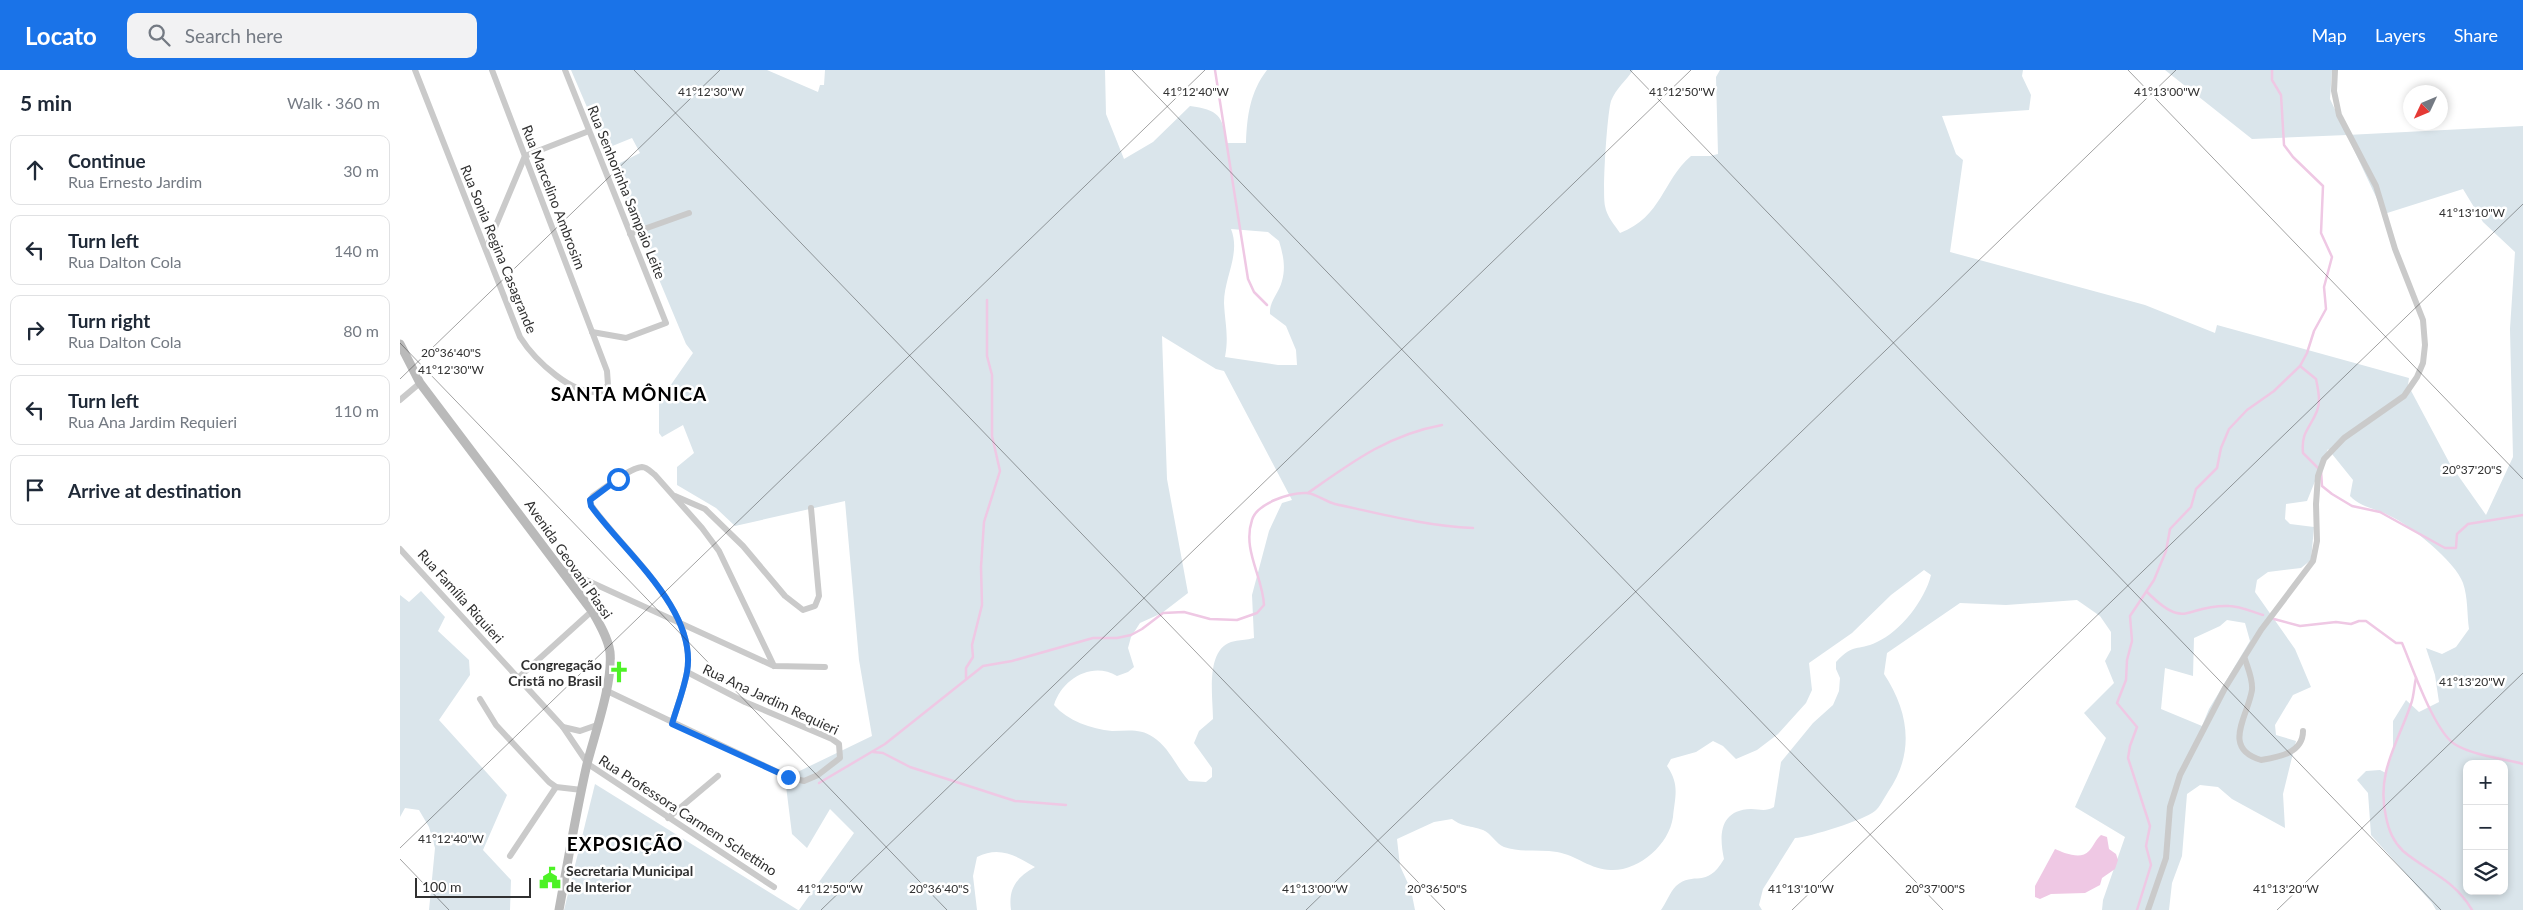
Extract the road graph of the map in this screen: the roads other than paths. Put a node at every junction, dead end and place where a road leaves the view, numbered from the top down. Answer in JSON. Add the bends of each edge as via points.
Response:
{"nodes":[{"id":1,"x":415,"y":70,"type":"edge"},
{"id":2,"x":492,"y":70,"type":"edge"},
{"id":3,"x":565,"y":70,"type":"edge"},
{"id":4,"x":2335,"y":70,"type":"edge"},
{"id":5,"x":589,"y":131,"type":"junction"},
{"id":6,"x":525,"y":156,"type":"junction"},
{"id":7,"x":689,"y":213,"type":"dead end"},
{"id":8,"x":630,"y":234,"type":"junction"},
{"id":9,"x":486,"y":249,"type":"junction"},
{"id":10,"x":592,"y":332,"type":"junction"},
{"id":11,"x":400,"y":344,"type":"edge"},
{"id":12,"x":420,"y":383,"type":"junction"},
{"id":13,"x":400,"y":400,"type":"edge"},
{"id":14,"x":673,"y":495,"type":"junction"},
{"id":15,"x":811,"y":508,"type":"dead end"},
{"id":16,"x":400,"y":549,"type":"edge"},
{"id":17,"x":562,"y":569,"type":"junction"},
{"id":18,"x":592,"y":611,"type":"junction"},
{"id":19,"x":680,"y":622,"type":"junction"},
{"id":20,"x":2245,"y":659,"type":"junction"},
{"id":21,"x":774,"y":666,"type":"junction"},
{"id":22,"x":825,"y":667,"type":"dead end"},
{"id":23,"x":687,"y":672,"type":"junction"},
{"id":24,"x":518,"y":678,"type":"junction"},
{"id":25,"x":605,"y":690,"type":"junction"},
{"id":26,"x":480,"y":699,"type":"dead end"},
{"id":27,"x":672,"y":724,"type":"junction"},
{"id":28,"x":597,"y":725,"type":"junction"},
{"id":29,"x":563,"y":728,"type":"junction"},
{"id":30,"x":2303,"y":731,"type":"dead end"},
{"id":31,"x":588,"y":764,"type":"junction"},
{"id":32,"x":718,"y":776,"type":"dead end"},
{"id":33,"x":556,"y":786,"type":"junction"},
{"id":34,"x":582,"y":790,"type":"junction"},
{"id":35,"x":668,"y":818,"type":"junction"},
{"id":36,"x":510,"y":856,"type":"dead end"},
{"id":37,"x":774,"y":887,"type":"dead end"},
{"id":38,"x":559,"y":910,"type":"edge"},
{"id":39,"x":2148,"y":910,"type":"edge"}],
"edges":[{"from":1,"to":9,"type":"street","name":"Rua Sonia Regina Casagrande"},
{"from":2,"to":6,"type":"street","name":"Rua Marcelino Ambrosim"},
{"from":3,"to":5,"type":"street","name":"Rua Senhorinha Sampaio Leite"},
{"from":4,"to":20,"type":"street","via":[[2338,115],[2376,186],[2395,249],[2423,320],[2423,363],[2404,396],[2344,438],[2324,459],[2318,476],[2317,541],[2313,562],[2267,621]]},
{"from":5,"to":6,"type":"street"},
{"from":5,"to":8,"type":"street","name":"Rua Senhorinha Sampaio Leite"},
{"from":6,"to":9,"type":"street"},
{"from":6,"to":10,"type":"street","name":"Rua Marcelino Ambrosim"},
{"from":7,"to":8,"type":"street"},
{"from":8,"to":10,"type":"street","name":"Rua Senhorinha Sampaio Leite","via":[[666,323],[626,338]]},
{"from":9,"to":10,"type":"street","name":"Rua Sonia Regina Casagrande","via":[[527,348],[578,389],[596,392],[606,388],[609,378]]},
{"from":11,"to":12,"type":"main road","name":"Avenida Geovani Piassi"},
{"from":12,"to":13,"type":"street"},
{"from":12,"to":17,"type":"main road","name":"Avenida Geovani Piassi"},
{"from":14,"to":15,"type":"street","via":[[705,509],[744,546],[784,596],[803,610],[815,606],[819,596]]},
{"from":14,"to":19,"type":"street","via":[[655,475],[641,467],[590,500],[591,506],[638,559]]},
{"from":14,"to":21,"type":"street","via":[[719,551]]},
{"from":16,"to":24,"type":"street","name":"Rua Família Riquieri"},
{"from":17,"to":18,"type":"main road","name":"Avenida Geovani Piassi"},
{"from":17,"to":19,"type":"street"},
{"from":18,"to":24,"type":"street"},
{"from":18,"to":25,"type":"main road","name":"Avenida Geovani Piassi","via":[[610,651]]},
{"from":19,"to":21,"type":"street"},
{"from":19,"to":23,"type":"street","via":[[686,638]]},
{"from":20,"to":30,"type":"street","via":[[2252,688],[2239,733],[2241,747],[2261,760],[2299,746]]},
{"from":20,"to":39,"type":"street","via":[[2225,688],[2174,788],[2168,848]]},
{"from":21,"to":22,"type":"street"},
{"from":23,"to":27,"type":"street"},
{"from":23,"to":27,"type":"street","name":"Rua Ana Jardim Requieri","via":[[745,702],[832,739],[839,744],[840,758],[804,781],[788,777]]},
{"from":24,"to":29,"type":"street","name":"Rua Família Riquieri"},
{"from":25,"to":27,"type":"street","name":"Rua Ana Jardim Requieri"},
{"from":25,"to":28,"type":"main road","name":"Avenida Geovani Piassi"},
{"from":26,"to":33,"type":"street","via":[[496,725]]},
{"from":28,"to":29,"type":"street","via":[[580,732]]},
{"from":28,"to":31,"type":"main road","name":"Avenida Geovani Piassi"},
{"from":29,"to":31,"type":"street","name":"Rua Família Riquieri"},
{"from":31,"to":34,"type":"main road","name":"Avenida Geovani Piassi"},
{"from":31,"to":35,"type":"street","name":"Rua Professora Carmem Schettino"},
{"from":32,"to":35,"type":"street"},
{"from":33,"to":34,"type":"street"},
{"from":33,"to":36,"type":"street"},
{"from":34,"to":38,"type":"main road","name":"Avenida Geovani Piassi"},
{"from":35,"to":37,"type":"street","name":"Rua Professora Carmem Schettino"}]}
